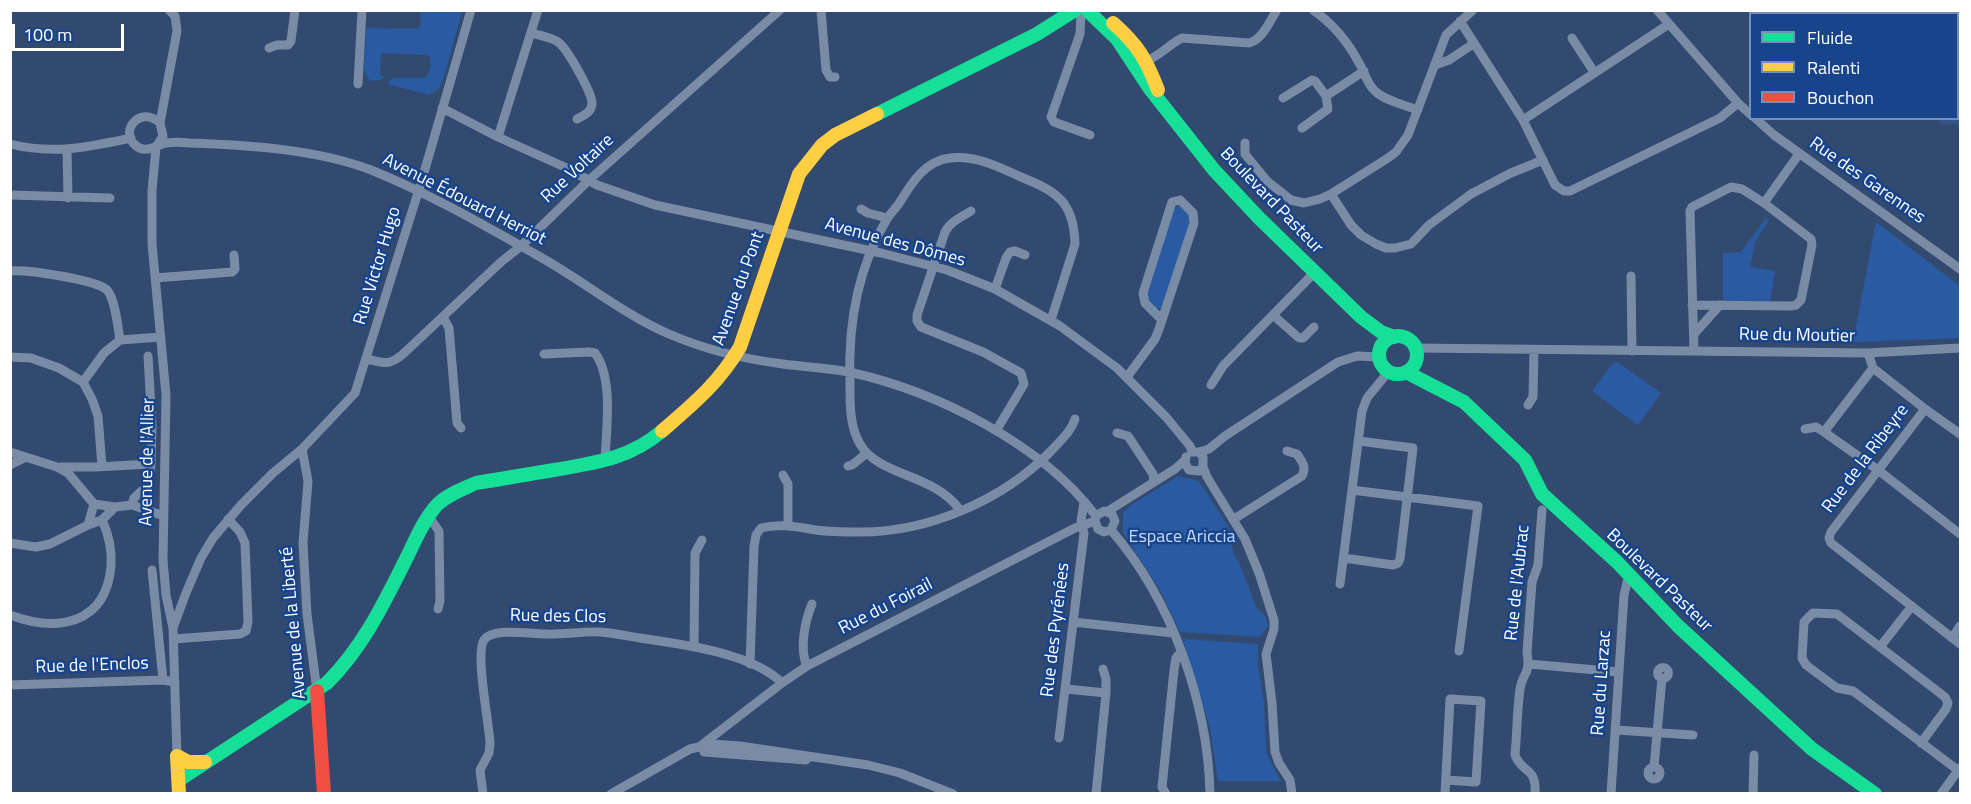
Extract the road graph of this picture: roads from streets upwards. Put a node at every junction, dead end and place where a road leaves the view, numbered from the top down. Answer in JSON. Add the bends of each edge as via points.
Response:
{"nodes":[{"id":1,"x":295,"y":10,"type":"edge"},
{"id":2,"x":362,"y":10,"type":"edge"},
{"id":3,"x":471,"y":10,"type":"edge"},
{"id":4,"x":538,"y":10,"type":"edge"},
{"id":5,"x":780,"y":10,"type":"edge"},
{"id":6,"x":821,"y":10,"type":"edge"},
{"id":7,"x":1277,"y":10,"type":"edge"},
{"id":8,"x":1313,"y":10,"type":"edge"},
{"id":9,"x":1473,"y":10,"type":"edge"},
{"id":10,"x":1658,"y":10,"type":"edge"},
{"id":11,"x":1086,"y":11,"type":"edge"},
{"id":12,"x":172,"y":13,"type":"edge"},
{"id":13,"x":1460,"y":21,"type":"junction"},
{"id":14,"x":1669,"y":24,"type":"junction"},
{"id":15,"x":532,"y":33,"type":"junction"},
{"id":16,"x":1572,"y":38,"type":"dead end"},
{"id":17,"x":1473,"y":44,"type":"junction"},
{"id":18,"x":269,"y":48,"type":"dead end"},
{"id":19,"x":1141,"y":63,"type":"junction"},
{"id":20,"x":1435,"y":65,"type":"junction"},
{"id":21,"x":1364,"y":71,"type":"junction"},
{"id":22,"x":1594,"y":72,"type":"junction"},
{"id":23,"x":835,"y":77,"type":"dead end"},
{"id":24,"x":358,"y":84,"type":"dead end"},
{"id":25,"x":1326,"y":96,"type":"junction"},
{"id":26,"x":1283,"y":98,"type":"dead end"},
{"id":27,"x":164,"y":99,"type":"junction"},
{"id":28,"x":1738,"y":103,"type":"junction"},
{"id":29,"x":442,"y":108,"type":"junction"},
{"id":30,"x":1418,"y":110,"type":"junction"},
{"id":31,"x":1749,"y":113,"type":"edge"},
{"id":32,"x":150,"y":117,"type":"junction"},
{"id":33,"x":577,"y":119,"type":"dead end"},
{"id":34,"x":1523,"y":120,"type":"junction"},
{"id":35,"x":1757,"y":120,"type":"edge"},
{"id":36,"x":160,"y":123,"type":"junction"},
{"id":37,"x":1302,"y":128,"type":"dead end"},
{"id":38,"x":1090,"y":135,"type":"dead end"},
{"id":39,"x":498,"y":137,"type":"junction"},
{"id":40,"x":131,"y":138,"type":"junction"},
{"id":41,"x":1245,"y":143,"type":"dead end"},
{"id":42,"x":10,"y":144,"type":"edge"},
{"id":43,"x":156,"y":147,"type":"junction"},
{"id":44,"x":143,"y":149,"type":"junction"},
{"id":45,"x":67,"y":150,"type":"junction"},
{"id":46,"x":1799,"y":154,"type":"junction"},
{"id":47,"x":1543,"y":160,"type":"junction"},
{"id":48,"x":154,"y":167,"type":"junction"},
{"id":49,"x":604,"y":167,"type":"junction"},
{"id":50,"x":588,"y":181,"type":"junction"},
{"id":51,"x":610,"y":189,"type":"junction"},
{"id":52,"x":418,"y":191,"type":"junction"},
{"id":53,"x":1331,"y":194,"type":"junction"},
{"id":54,"x":10,"y":195,"type":"edge"},
{"id":55,"x":68,"y":198,"type":"junction"},
{"id":56,"x":110,"y":198,"type":"dead end"},
{"id":57,"x":1764,"y":203,"type":"junction"},
{"id":58,"x":861,"y":209,"type":"dead end"},
{"id":59,"x":971,"y":211,"type":"dead end"},
{"id":60,"x":887,"y":218,"type":"junction"},
{"id":61,"x":779,"y":231,"type":"junction"},
{"id":62,"x":520,"y":246,"type":"junction"},
{"id":63,"x":871,"y":250,"type":"junction"},
{"id":64,"x":234,"y":255,"type":"dead end"},
{"id":65,"x":1025,"y":255,"type":"dead end"},
{"id":66,"x":933,"y":266,"type":"junction"},
{"id":67,"x":1960,"y":269,"type":"edge"},
{"id":68,"x":10,"y":271,"type":"edge"},
{"id":69,"x":1314,"y":273,"type":"junction"},
{"id":70,"x":1631,"y":276,"type":"dead end"},
{"id":71,"x":155,"y":278,"type":"junction"},
{"id":72,"x":995,"y":289,"type":"junction"},
{"id":73,"x":1692,"y":305,"type":"junction"},
{"id":74,"x":1720,"y":305,"type":"junction"},
{"id":75,"x":1273,"y":315,"type":"junction"},
{"id":76,"x":443,"y":316,"type":"junction"},
{"id":77,"x":1051,"y":320,"type":"junction"},
{"id":78,"x":1162,"y":320,"type":"junction"},
{"id":79,"x":1314,"y":327,"type":"dead end"},
{"id":80,"x":1694,"y":334,"type":"junction"},
{"id":81,"x":161,"y":337,"type":"junction"},
{"id":82,"x":120,"y":340,"type":"junction"},
{"id":83,"x":1386,"y":346,"type":"junction"},
{"id":84,"x":1416,"y":348,"type":"junction"},
{"id":85,"x":1960,"y":348,"type":"edge"},
{"id":86,"x":1534,"y":350,"type":"junction"},
{"id":87,"x":1632,"y":351,"type":"junction"},
{"id":88,"x":1694,"y":351,"type":"junction"},
{"id":89,"x":1868,"y":353,"type":"junction"},
{"id":90,"x":544,"y":354,"type":"dead end"},
{"id":91,"x":148,"y":356,"type":"dead end"},
{"id":92,"x":736,"y":356,"type":"junction"},
{"id":93,"x":10,"y":357,"type":"edge"},
{"id":94,"x":367,"y":359,"type":"junction"},
{"id":95,"x":1410,"y":368,"type":"junction"},
{"id":96,"x":1873,"y":368,"type":"junction"},
{"id":97,"x":1389,"y":371,"type":"junction"},
{"id":98,"x":849,"y":372,"type":"junction"},
{"id":99,"x":1127,"y":377,"type":"junction"},
{"id":100,"x":83,"y":382,"type":"junction"},
{"id":101,"x":1211,"y":385,"type":"dead end"},
{"id":102,"x":1528,"y":405,"type":"dead end"},
{"id":103,"x":1925,"y":409,"type":"junction"},
{"id":104,"x":1076,"y":419,"type":"dead end"},
{"id":105,"x":461,"y":428,"type":"dead end"},
{"id":106,"x":1805,"y":429,"type":"dead end"},
{"id":107,"x":996,"y":430,"type":"junction"},
{"id":108,"x":1824,"y":432,"type":"junction"},
{"id":109,"x":1117,"y":433,"type":"dead end"},
{"id":110,"x":1960,"y":434,"type":"edge"},
{"id":111,"x":1359,"y":441,"type":"junction"},
{"id":112,"x":302,"y":449,"type":"junction"},
{"id":113,"x":1287,"y":451,"type":"dead end"},
{"id":114,"x":10,"y":453,"type":"edge"},
{"id":115,"x":867,"y":453,"type":"junction"},
{"id":116,"x":26,"y":457,"type":"junction"},
{"id":117,"x":1200,"y":458,"type":"junction"},
{"id":118,"x":1185,"y":460,"type":"junction"},
{"id":119,"x":605,"y":461,"type":"junction"},
{"id":120,"x":1041,"y":462,"type":"junction"},
{"id":121,"x":151,"y":464,"type":"junction"},
{"id":122,"x":10,"y":465,"type":"edge"},
{"id":123,"x":848,"y":466,"type":"dead end"},
{"id":124,"x":57,"y":467,"type":"junction"},
{"id":125,"x":98,"y":467,"type":"junction"},
{"id":126,"x":1174,"y":470,"type":"junction"},
{"id":127,"x":1190,"y":470,"type":"junction"},
{"id":128,"x":1878,"y":470,"type":"junction"},
{"id":129,"x":783,"y":475,"type":"dead end"},
{"id":130,"x":1154,"y":482,"type":"junction"},
{"id":131,"x":78,"y":485,"type":"junction"},
{"id":132,"x":1352,"y":490,"type":"junction"},
{"id":133,"x":1407,"y":497,"type":"junction"},
{"id":134,"x":1084,"y":502,"type":"junction"},
{"id":135,"x":94,"y":504,"type":"junction"},
{"id":136,"x":132,"y":505,"type":"junction"},
{"id":137,"x":116,"y":507,"type":"junction"},
{"id":138,"x":960,"y":510,"type":"junction"},
{"id":139,"x":1542,"y":510,"type":"dead end"},
{"id":140,"x":1111,"y":515,"type":"junction"},
{"id":141,"x":164,"y":516,"type":"junction"},
{"id":142,"x":429,"y":517,"type":"junction"},
{"id":143,"x":228,"y":519,"type":"junction"},
{"id":144,"x":1234,"y":519,"type":"junction"},
{"id":145,"x":102,"y":520,"type":"junction"},
{"id":146,"x":1096,"y":522,"type":"junction"},
{"id":147,"x":88,"y":525,"type":"junction"},
{"id":148,"x":788,"y":526,"type":"junction"},
{"id":149,"x":1082,"y":526,"type":"junction"},
{"id":150,"x":1111,"y":530,"type":"junction"},
{"id":151,"x":1960,"y":534,"type":"edge"},
{"id":152,"x":702,"y":540,"type":"dead end"},
{"id":153,"x":10,"y":543,"type":"edge"},
{"id":154,"x":1344,"y":558,"type":"junction"},
{"id":155,"x":152,"y":570,"type":"dead end"},
{"id":156,"x":1629,"y":574,"type":"junction"},
{"id":157,"x":1340,"y":584,"type":"dead end"},
{"id":158,"x":812,"y":604,"type":"dead end"},
{"id":159,"x":1912,"y":606,"type":"junction"},
{"id":160,"x":438,"y":609,"type":"dead end"},
{"id":161,"x":10,"y":615,"type":"edge"},
{"id":162,"x":1074,"y":622,"type":"junction"},
{"id":163,"x":1960,"y":626,"type":"edge"},
{"id":164,"x":173,"y":628,"type":"junction"},
{"id":165,"x":1173,"y":633,"type":"junction"},
{"id":166,"x":1952,"y":638,"type":"junction"},
{"id":167,"x":174,"y":639,"type":"junction"},
{"id":168,"x":1960,"y":644,"type":"edge"},
{"id":169,"x":694,"y":646,"type":"junction"},
{"id":170,"x":1880,"y":647,"type":"junction"},
{"id":171,"x":1459,"y":651,"type":"dead end"},
{"id":172,"x":1181,"y":652,"type":"junction"},
{"id":173,"x":750,"y":664,"type":"junction"},
{"id":174,"x":1529,"y":664,"type":"junction"},
{"id":175,"x":807,"y":666,"type":"junction"},
{"id":176,"x":1103,"y":669,"type":"dead end"},
{"id":177,"x":1619,"y":672,"type":"junction"},
{"id":178,"x":1662,"y":678,"type":"dead end"},
{"id":179,"x":163,"y":680,"type":"junction"},
{"id":180,"x":175,"y":682,"type":"junction"},
{"id":181,"x":782,"y":683,"type":"junction"},
{"id":182,"x":10,"y":685,"type":"edge"},
{"id":183,"x":1066,"y":689,"type":"junction"},
{"id":184,"x":317,"y":691,"type":"junction"},
{"id":185,"x":1106,"y":693,"type":"junction"},
{"id":186,"x":1616,"y":730,"type":"junction"},
{"id":187,"x":1657,"y":732,"type":"junction"},
{"id":188,"x":715,"y":734,"type":"junction"},
{"id":189,"x":1693,"y":735,"type":"dead end"},
{"id":190,"x":1059,"y":738,"type":"dead end"},
{"id":191,"x":1922,"y":742,"type":"junction"},
{"id":192,"x":712,"y":744,"type":"junction"},
{"id":193,"x":701,"y":750,"type":"junction"},
{"id":194,"x":1754,"y":755,"type":"dead end"},
{"id":195,"x":177,"y":756,"type":"junction"},
{"id":196,"x":835,"y":759,"type":"junction"},
{"id":197,"x":205,"y":762,"type":"junction"},
{"id":198,"x":1654,"y":767,"type":"dead end"},
{"id":199,"x":1960,"y":769,"type":"edge"},
{"id":200,"x":1446,"y":780,"type":"junction"},
{"id":201,"x":179,"y":787,"type":"edge"},
{"id":202,"x":324,"y":794,"type":"edge"},
{"id":203,"x":483,"y":794,"type":"edge"},
{"id":204,"x":611,"y":794,"type":"edge"},
{"id":205,"x":953,"y":794,"type":"edge"},
{"id":206,"x":1096,"y":794,"type":"edge"},
{"id":207,"x":1166,"y":794,"type":"edge"},
{"id":208,"x":1210,"y":794,"type":"edge"},
{"id":209,"x":1292,"y":794,"type":"edge"},
{"id":210,"x":1445,"y":794,"type":"edge"},
{"id":211,"x":1535,"y":794,"type":"edge"},
{"id":212,"x":1611,"y":794,"type":"edge"},
{"id":213,"x":1753,"y":794,"type":"edge"},
{"id":214,"x":1875,"y":794,"type":"edge"},
{"id":215,"x":1941,"y":794,"type":"edge"}],
"edges":[{"from":1,"to":18,"type":"street","via":[[291,42]]},
{"from":2,"to":24,"type":"street"},
{"from":3,"to":29,"type":"street","name":"Rue Victor Hugo"},
{"from":4,"to":15,"type":"street"},
{"from":5,"to":49,"type":"street","name":"Rue Voltaire"},
{"from":6,"to":23,"type":"street","via":[[826,70],[830,77]]},
{"from":7,"to":19,"type":"street","via":[[1255,41],[1182,38]]},
{"from":8,"to":21,"type":"street","via":[[1329,22]]},
{"from":9,"to":13,"type":"street"},
{"from":10,"to":14,"type":"street"},
{"from":11,"to":19,"type":"street","name":"Boulevard Pasteur","via":[[1127,35]]},
{"from":11,"to":38,"type":"street","via":[[1051,117],[1054,122]]},
{"from":11,"to":61,"type":"street","name":"Avenue du Pont","via":[[835,135],[799,174]]},
{"from":12,"to":27,"type":"street","via":[[177,31]]},
{"from":13,"to":17,"type":"street"},
{"from":13,"to":20,"type":"street","via":[[1446,35]]},
{"from":14,"to":22,"type":"street"},
{"from":14,"to":28,"type":"street"},
{"from":15,"to":33,"type":"street","via":[[558,42],[565,49],[591,96],[589,112]]},
{"from":15,"to":39,"type":"street"},
{"from":16,"to":22,"type":"street"},
{"from":17,"to":20,"type":"street"},
{"from":17,"to":34,"type":"street"},
{"from":19,"to":69,"type":"street","name":"Boulevard Pasteur","via":[[1162,104],[1184,134]]},
{"from":20,"to":30,"type":"street"},
{"from":21,"to":25,"type":"street"},
{"from":21,"to":30,"type":"street","via":[[1376,93]]},
{"from":22,"to":34,"type":"street"},
{"from":25,"to":26,"type":"street","via":[[1312,80]]},
{"from":25,"to":37,"type":"street","via":[[1328,109]]},
{"from":27,"to":32,"type":"street"},
{"from":27,"to":36,"type":"street"},
{"from":28,"to":31,"type":"street"},
{"from":28,"to":47,"type":"street","via":[[1720,118],[1570,191],[1555,185]]},
{"from":29,"to":39,"type":"street","name":"Avenue des Dômes"},
{"from":29,"to":52,"type":"street","name":"Rue Victor Hugo"},
{"from":30,"to":53,"type":"street","via":[[1396,152]]},
{"from":32,"to":36,"type":"street"},
{"from":32,"to":40,"type":"street","via":[[136,120],[130,129]]},
{"from":34,"to":47,"type":"street"},
{"from":35,"to":46,"type":"street","name":"Rue des Garennes"},
{"from":36,"to":43,"type":"street","via":[[163,136]]},
{"from":39,"to":50,"type":"street","name":"Avenue des Dômes"},
{"from":40,"to":44,"type":"street"},
{"from":40,"to":45,"type":"street"},
{"from":41,"to":53,"type":"street","via":[[1247,156],[1267,181],[1291,200],[1304,202]]},
{"from":42,"to":45,"type":"street"},
{"from":43,"to":44,"type":"street"},
{"from":43,"to":48,"type":"street","name":"Avenue de l'Allier"},
{"from":43,"to":52,"type":"street","name":"Avenue Édouard Herriot","via":[[187,142],[294,152],[363,167]]},
{"from":44,"to":48,"type":"street"},
{"from":45,"to":55,"type":"street"},
{"from":46,"to":57,"type":"street"},
{"from":46,"to":67,"type":"street","name":"Rue des Garennes"},
{"from":47,"to":53,"type":"street","via":[[1471,194],[1429,225],[1411,244],[1395,248],[1386,248],[1361,235]]},
{"from":48,"to":71,"type":"street","name":"Avenue de l'Allier"},
{"from":49,"to":50,"type":"street","name":"Rue Voltaire"},
{"from":49,"to":51,"type":"street"},
{"from":50,"to":51,"type":"street","name":"Avenue des Dômes"},
{"from":50,"to":62,"type":"street","name":"Rue Voltaire"},
{"from":51,"to":61,"type":"street","name":"Avenue des Dômes","via":[[678,211]]},
{"from":52,"to":62,"type":"street","name":"Avenue Édouard Herriot"},
{"from":52,"to":94,"type":"street","name":"Rue Victor Hugo"},
{"from":54,"to":55,"type":"street"},
{"from":55,"to":56,"type":"street"},
{"from":57,"to":73,"type":"street","via":[[1742,189],[1731,188],[1692,207]]},
{"from":57,"to":74,"type":"street","via":[[1811,239],[1801,300],[1791,306]]},
{"from":58,"to":60,"type":"street"},
{"from":59,"to":66,"type":"street","via":[[948,227]]},
{"from":60,"to":63,"type":"street"},
{"from":60,"to":77,"type":"street","via":[[926,168],[949,158],[970,158],[1043,185],[1070,211],[1075,231],[1075,244]]},
{"from":61,"to":63,"type":"street","name":"Avenue des Dômes"},
{"from":61,"to":92,"type":"street","name":"Avenue du Pont"},
{"from":62,"to":76,"type":"street","name":"Rue Voltaire"},
{"from":62,"to":92,"type":"street","name":"Avenue Édouard Herriot","via":[[650,325],[704,348]]},
{"from":63,"to":66,"type":"street","name":"Avenue des Dômes"},
{"from":63,"to":98,"type":"street","via":[[852,317]]},
{"from":64,"to":71,"type":"street","via":[[232,272]]},
{"from":65,"to":72,"type":"street","via":[[1010,252]]},
{"from":66,"to":72,"type":"street","name":"Avenue des Dômes"},
{"from":66,"to":107,"type":"street","via":[[917,315],[921,327],[983,352],[1021,373],[1024,380]]},
{"from":68,"to":82,"type":"street","via":[[60,276],[106,289]]},
{"from":69,"to":75,"type":"street"},
{"from":69,"to":83,"type":"street","name":"Boulevard Pasteur","via":[[1381,332]]},
{"from":70,"to":87,"type":"street"},
{"from":71,"to":81,"type":"street","name":"Avenue de l'Allier"},
{"from":72,"to":77,"type":"street","name":"Avenue des Dômes"},
{"from":73,"to":74,"type":"street"},
{"from":73,"to":80,"type":"street"},
{"from":74,"to":80,"type":"street"},
{"from":75,"to":79,"type":"street","via":[[1299,338]]},
{"from":75,"to":101,"type":"street","via":[[1223,366]]},
{"from":76,"to":94,"type":"street","name":"Rue Voltaire","via":[[393,363]]},
{"from":76,"to":105,"type":"street","via":[[449,328],[457,423]]},
{"from":77,"to":99,"type":"street","name":"Avenue des Dômes"},
{"from":78,"to":78,"type":"street","via":[[1146,303],[1143,293],[1172,202],[1180,200],[1193,213],[1194,224]]},
{"from":78,"to":99,"type":"street","via":[[1155,339]]},
{"from":80,"to":88,"type":"street"},
{"from":81,"to":82,"type":"street"},
{"from":81,"to":141,"type":"street","name":"Avenue de l'Allier","via":[[166,395]]},
{"from":82,"to":100,"type":"street","via":[[104,352]]},
{"from":83,"to":84,"type":"street","via":[[1399,336],[1410,340]]},
{"from":83,"to":97,"type":"street","via":[[1382,363]]},
{"from":83,"to":117,"type":"street","via":[[1338,362],[1225,436]]},
{"from":84,"to":86,"type":"street","name":"Rue du Moutier"},
{"from":84,"to":95,"type":"street"},
{"from":85,"to":89,"type":"street","name":"Rue du Moutier"},
{"from":86,"to":87,"type":"street","name":"Rue du Moutier"},
{"from":86,"to":102,"type":"street","via":[[1533,397]]},
{"from":87,"to":88,"type":"street","name":"Rue du Moutier"},
{"from":88,"to":89,"type":"street","name":"Rue du Moutier"},
{"from":89,"to":96,"type":"street"},
{"from":90,"to":119,"type":"street","via":[[589,352],[598,358],[607,389]]},
{"from":91,"to":121,"type":"street"},
{"from":92,"to":98,"type":"street","name":"Avenue Édouard Herriot"},
{"from":92,"to":119,"type":"street","name":"Avenue du Pont","via":[[700,398],[647,443]]},
{"from":93,"to":100,"type":"street","via":[[31,358]]},
{"from":94,"to":112,"type":"street","name":"Rue Victor Hugo","via":[[355,393]]},
{"from":95,"to":97,"type":"street","via":[[1400,374]]},
{"from":95,"to":156,"type":"street","name":"Boulevard Pasteur","via":[[1432,386],[1464,402],[1496,432],[1525,460],[1542,494]]},
{"from":96,"to":103,"type":"street"},
{"from":96,"to":108,"type":"street"},
{"from":97,"to":111,"type":"street","via":[[1364,404]]},
{"from":98,"to":107,"type":"street","name":"Avenue Édouard Herriot","via":[[930,398]]},
{"from":98,"to":115,"type":"street","via":[[853,427]]},
{"from":99,"to":117,"type":"street","name":"Avenue des Dômes"},
{"from":100,"to":125,"type":"street","via":[[98,416]]},
{"from":103,"to":110,"type":"street"},
{"from":103,"to":128,"type":"street","name":"Rue de la Ribeyre"},
{"from":104,"to":120,"type":"street"},
{"from":106,"to":108,"type":"street","via":[[1816,427]]},
{"from":107,"to":120,"type":"street","name":"Avenue Édouard Herriot"},
{"from":108,"to":128,"type":"street"},
{"from":109,"to":130,"type":"street","via":[[1128,436],[1153,474]]},
{"from":111,"to":132,"type":"street"},
{"from":111,"to":133,"type":"street","via":[[1413,448]]},
{"from":112,"to":143,"type":"street"},
{"from":112,"to":184,"type":"street","name":"Avenue de la Liberté","via":[[308,482],[303,543],[307,614]]},
{"from":113,"to":144,"type":"street","via":[[1297,454],[1303,463],[1302,477]]},
{"from":114,"to":116,"type":"street"},
{"from":115,"to":123,"type":"street"},
{"from":115,"to":138,"type":"street","via":[[888,467],[944,492]]},
{"from":116,"to":122,"type":"street"},
{"from":116,"to":124,"type":"street"},
{"from":117,"to":118,"type":"street","via":[[1189,453]]},
{"from":117,"to":127,"type":"street","via":[[1196,471]]},
{"from":117,"to":144,"type":"street","name":"Avenue des Dômes"},
{"from":118,"to":126,"type":"street"},
{"from":118,"to":127,"type":"street"},
{"from":119,"to":142,"type":"street","name":"Avenue du Pont","via":[[476,483],[437,505]]},
{"from":120,"to":134,"type":"street","name":"Avenue Édouard Herriot"},
{"from":120,"to":138,"type":"street","via":[[1005,489]]},
{"from":121,"to":125,"type":"street"},
{"from":121,"to":136,"type":"street","via":[[148,484]]},
{"from":124,"to":125,"type":"street"},
{"from":124,"to":131,"type":"street"},
{"from":125,"to":131,"type":"street"},
{"from":126,"to":127,"type":"street"},
{"from":126,"to":130,"type":"street"},
{"from":128,"to":151,"type":"street"},
{"from":128,"to":159,"type":"street","name":"Rue de la Ribeyre","via":[[1829,538]]},
{"from":129,"to":148,"type":"street","via":[[788,484]]},
{"from":130,"to":140,"type":"street","via":[[1121,503]]},
{"from":131,"to":135,"type":"street"},
{"from":132,"to":133,"type":"street"},
{"from":132,"to":154,"type":"street"},
{"from":133,"to":154,"type":"street","via":[[1398,563]]},
{"from":133,"to":171,"type":"street","via":[[1478,506]]},
{"from":134,"to":146,"type":"street","name":"Avenue Édouard Herriot"},
{"from":134,"to":149,"type":"street","name":"Rue des Pyrénées"},
{"from":135,"to":137,"type":"street"},
{"from":135,"to":147,"type":"street"},
{"from":136,"to":137,"type":"street"},
{"from":136,"to":141,"type":"street"},
{"from":137,"to":145,"type":"street"},
{"from":138,"to":148,"type":"street","via":[[897,530],[863,532]]},
{"from":139,"to":174,"type":"street","name":"Rue de l'Aubrac","via":[[1538,565],[1532,582]]},
{"from":140,"to":146,"type":"street","via":[[1101,512]]},
{"from":140,"to":150,"type":"street","via":[[1115,525]]},
{"from":141,"to":164,"type":"street","name":"Avenue de l'Allier","via":[[164,583]]},
{"from":142,"to":160,"type":"street","via":[[439,531]]},
{"from":142,"to":184,"type":"street","name":"Avenue du Pont","via":[[371,628],[343,667]]},
{"from":143,"to":164,"type":"street","via":[[201,558]]},
{"from":143,"to":167,"type":"street","via":[[245,543],[246,631]]},
{"from":144,"to":209,"type":"street","name":"Avenue des Dômes","via":[[1253,557],[1274,620],[1266,657],[1275,752],[1290,780]]},
{"from":145,"to":147,"type":"street"},
{"from":145,"to":161,"type":"street","via":[[111,557],[110,581],[98,606],[91,613],[67,622],[35,623]]},
{"from":146,"to":149,"type":"street","name":"Rue du Foirail"},
{"from":146,"to":150,"type":"street","via":[[1104,532]]},
{"from":147,"to":153,"type":"street","via":[[50,544],[36,547]]},
{"from":148,"to":173,"type":"street","via":[[770,525],[761,528],[756,536]]},
{"from":149,"to":162,"type":"street","name":"Rue des Pyrénées"},
{"from":149,"to":175,"type":"street","name":"Rue du Foirail"},
{"from":150,"to":165,"type":"street","via":[[1145,577]]},
{"from":152,"to":169,"type":"street","via":[[695,553]]},
{"from":154,"to":157,"type":"street"},
{"from":155,"to":179,"type":"street"},
{"from":156,"to":177,"type":"street","name":"Rue du Larzac"},
{"from":156,"to":214,"type":"street","name":"Boulevard Pasteur","via":[[1678,626],[1787,727]]},
{"from":158,"to":175,"type":"street","via":[[803,650]]},
{"from":159,"to":166,"type":"street","name":"Rue de la Ribeyre"},
{"from":159,"to":170,"type":"street"},
{"from":162,"to":165,"type":"street"},
{"from":162,"to":183,"type":"street","name":"Rue des Pyrénées"},
{"from":163,"to":166,"type":"street"},
{"from":164,"to":167,"type":"street","name":"Avenue de l'Allier"},
{"from":165,"to":172,"type":"street"},
{"from":166,"to":168,"type":"street","name":"Rue de la Ribeyre"},
{"from":167,"to":180,"type":"street","name":"Avenue de l'Allier"},
{"from":169,"to":173,"type":"street","name":"Rue des Clos"},
{"from":169,"to":203,"type":"street","name":"Rue des Clos","via":[[599,632],[501,632],[485,637],[481,662],[490,743],[480,771]]},
{"from":170,"to":191,"type":"street","via":[[1948,703]]},
{"from":170,"to":191,"type":"street","via":[[1837,614],[1813,613],[1804,622],[1802,658],[1806,665],[1837,688],[1853,691]]},
{"from":172,"to":207,"type":"street","via":[[1174,670],[1162,787]]},
{"from":172,"to":208,"type":"street","via":[[1203,728]]},
{"from":173,"to":181,"type":"street","name":"Rue des Clos"},
{"from":174,"to":177,"type":"street"},
{"from":174,"to":211,"type":"street","name":"Rue de l'Aubrac","via":[[1520,685],[1515,755],[1533,775]]},
{"from":175,"to":181,"type":"street","name":"Rue du Foirail"},
{"from":176,"to":185,"type":"street"},
{"from":177,"to":186,"type":"street","name":"Rue du Larzac"},
{"from":178,"to":187,"type":"street"},
{"from":179,"to":180,"type":"street","name":"Rue de l'Enclos"},
{"from":179,"to":182,"type":"street","name":"Rue de l'Enclos"},
{"from":180,"to":195,"type":"street","name":"Avenue de l'Allier"},
{"from":181,"to":188,"type":"street","name":"Rue du Foirail"},
{"from":183,"to":185,"type":"street"},
{"from":183,"to":190,"type":"street","name":"Rue des Pyrénées"},
{"from":184,"to":197,"type":"street","name":"Avenue du Pont"},
{"from":184,"to":202,"type":"street","name":"Avenue de la Liberté"},
{"from":185,"to":206,"type":"street"},
{"from":186,"to":187,"type":"street"},
{"from":186,"to":212,"type":"street","name":"Rue du Larzac"},
{"from":187,"to":189,"type":"street"},
{"from":187,"to":198,"type":"street"},
{"from":188,"to":192,"type":"street"},
{"from":188,"to":193,"type":"street","name":"Rue du Foirail"},
{"from":191,"to":199,"type":"street"},
{"from":192,"to":193,"type":"street"},
{"from":192,"to":196,"type":"street"},
{"from":193,"to":196,"type":"street","via":[[795,760]]},
{"from":193,"to":204,"type":"street","name":"Rue du Foirail","via":[[671,760]]},
{"from":194,"to":213,"type":"street"},
{"from":195,"to":197,"type":"street","via":[[188,762]]},
{"from":195,"to":201,"type":"street"},
{"from":196,"to":205,"type":"street","via":[[900,773]]},
{"from":197,"to":201,"type":"street"},
{"from":199,"to":215,"type":"street"},
{"from":200,"to":200,"type":"street","via":[[1450,699],[1481,701],[1476,782]]},
{"from":200,"to":210,"type":"street"}]}
